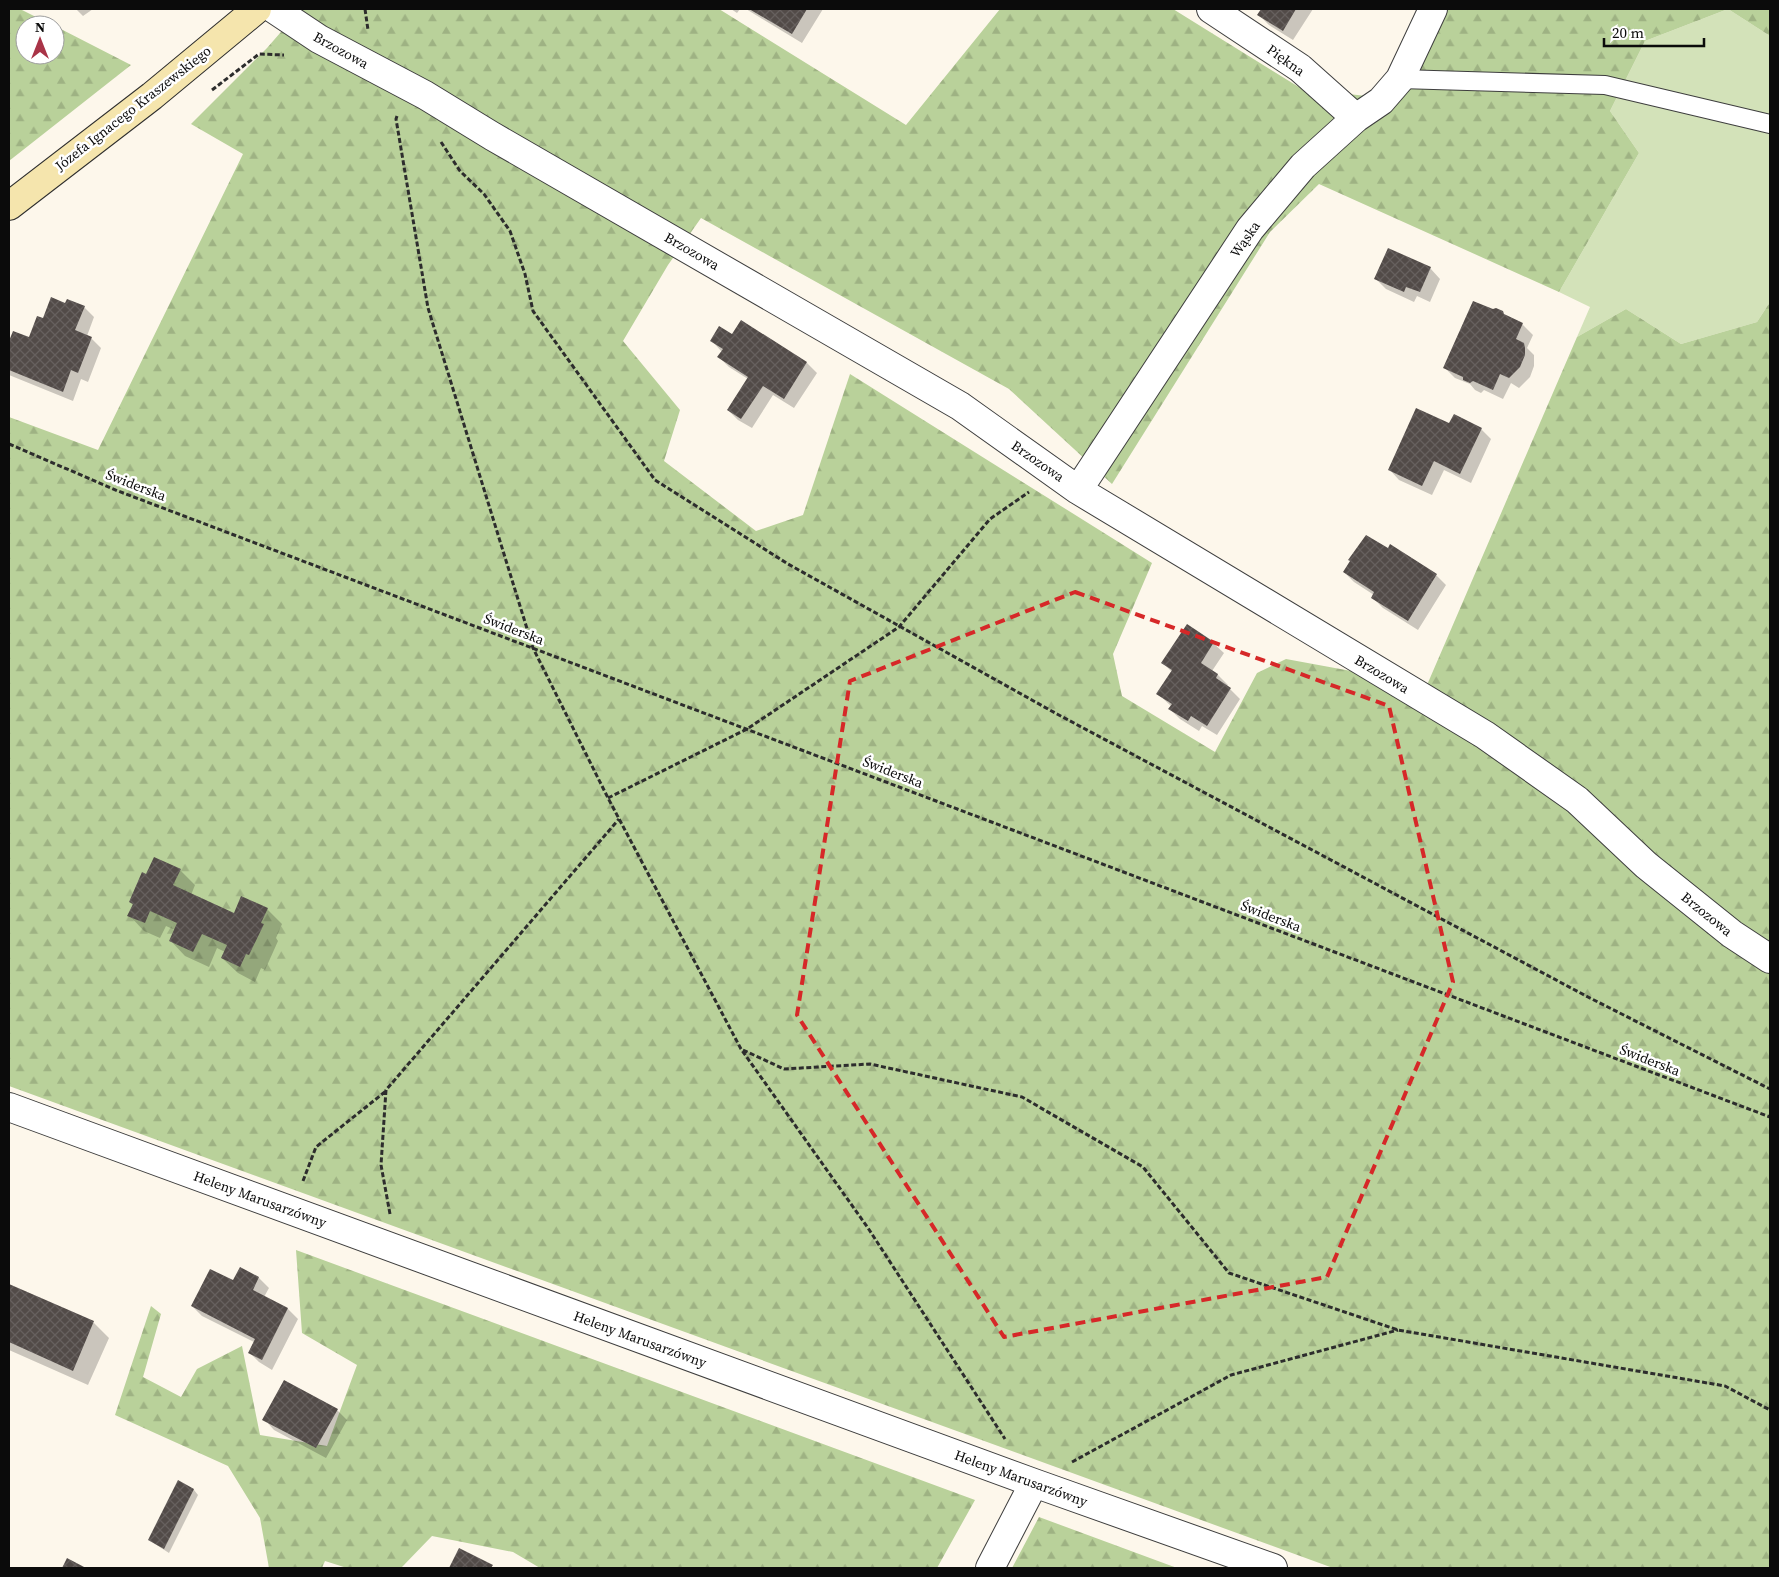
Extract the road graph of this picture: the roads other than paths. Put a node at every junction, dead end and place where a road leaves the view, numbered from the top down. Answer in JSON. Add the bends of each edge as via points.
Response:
{"nodes":[{"id":1,"x":257,"y":9,"type":"edge"},
{"id":2,"x":274,"y":9,"type":"edge"},
{"id":3,"x":1211,"y":9,"type":"edge"},
{"id":4,"x":1433,"y":9,"type":"edge"},
{"id":5,"x":1400,"y":79,"type":"junction"},
{"id":6,"x":1356,"y":118,"type":"junction"},
{"id":7,"x":1770,"y":124,"type":"edge"},
{"id":8,"x":9,"y":206,"type":"edge"},
{"id":9,"x":1078,"y":490,"type":"junction"},
{"id":10,"x":1770,"y":959,"type":"edge"},
{"id":11,"x":9,"y":1107,"type":"edge"},
{"id":12,"x":1034,"y":1483,"type":"junction"},
{"id":13,"x":990,"y":1568,"type":"edge"},
{"id":14,"x":1273,"y":1568,"type":"edge"}],
"edges":[{"from":1,"to":8,"type":"street","name":"Józefa Ignacego Kraszewskiego","via":[[152,96]]},
{"from":2,"to":9,"type":"street","name":"Brzozowa","via":[[319,39],[406,85],[960,406]]},
{"from":3,"to":6,"type":"street","name":"Piękna","via":[[1300,68]]},
{"from":4,"to":5,"type":"street","name":"Wąska"},
{"from":5,"to":6,"type":"street","name":"Wąska","via":[[1380,101]]},
{"from":5,"to":7,"type":"lane","via":[[1605,85]]},
{"from":6,"to":9,"type":"street","name":"Wąska","via":[[1303,166],[1250,229]]},
{"from":9,"to":10,"type":"street","name":"Brzozowa","via":[[1485,735],[1577,800],[1675,888],[1732,934]]},
{"from":11,"to":12,"type":"street","name":"Heleny Marusarzówny"},
{"from":12,"to":13,"type":"street"},
{"from":12,"to":14,"type":"street","name":"Heleny Marusarzówny"}]}
